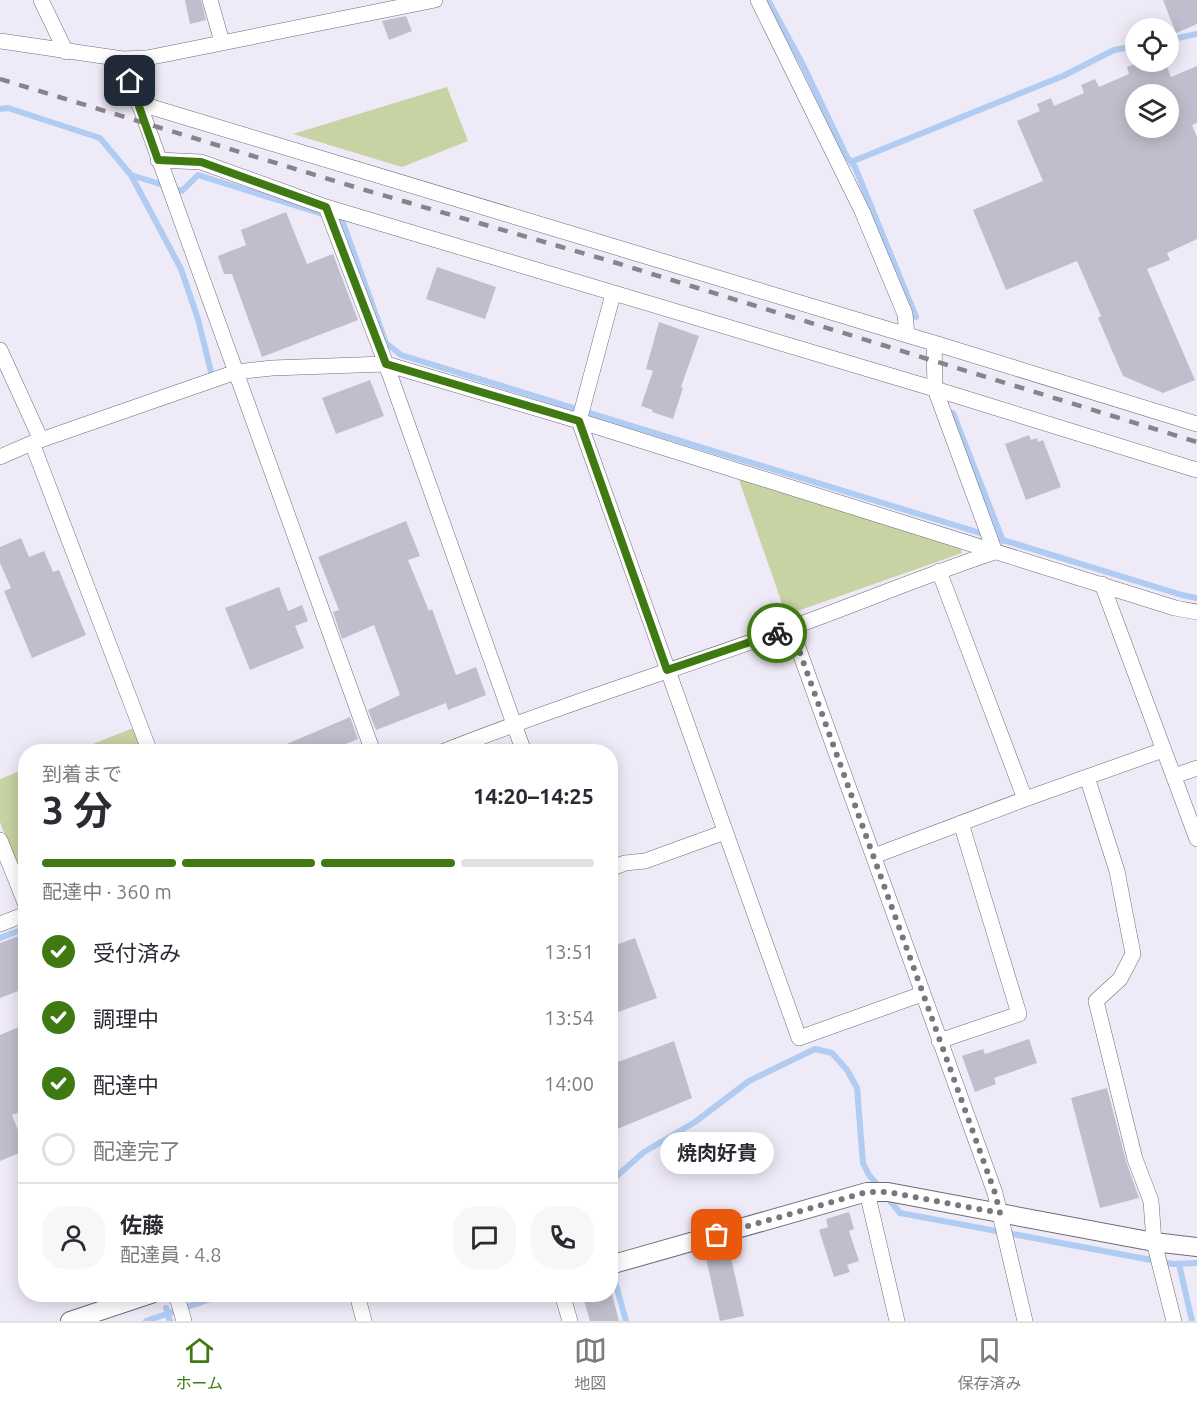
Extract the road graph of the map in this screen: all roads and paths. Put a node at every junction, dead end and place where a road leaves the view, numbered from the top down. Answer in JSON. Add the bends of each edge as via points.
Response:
{"nodes":[{"id":1,"x":41,"y":0,"type":"edge"},
{"id":2,"x":210,"y":0,"type":"edge"},
{"id":3,"x":435,"y":0,"type":"edge"},
{"id":4,"x":758,"y":0,"type":"edge"},
{"id":5,"x":0,"y":41,"type":"edge"},
{"id":6,"x":222,"y":42,"type":"junction"},
{"id":7,"x":66,"y":52,"type":"junction"},
{"id":8,"x":123,"y":59,"type":"junction"},
{"id":9,"x":138,"y":103,"type":"junction"},
{"id":10,"x":158,"y":160,"type":"junction"},
{"id":11,"x":328,"y":213,"type":"junction"},
{"id":12,"x":613,"y":294,"type":"junction"},
{"id":13,"x":907,"y":335,"type":"junction"},
{"id":14,"x":934,"y":343,"type":"junction"},
{"id":15,"x":0,"y":350,"type":"edge"},
{"id":16,"x":386,"y":364,"type":"junction"},
{"id":17,"x":236,"y":372,"type":"junction"},
{"id":18,"x":935,"y":389,"type":"junction"},
{"id":19,"x":581,"y":413,"type":"junction"},
{"id":20,"x":1197,"y":424,"type":"edge"},
{"id":21,"x":37,"y":442,"type":"junction"},
{"id":22,"x":0,"y":457,"type":"edge"},
{"id":23,"x":1197,"y":470,"type":"edge"},
{"id":24,"x":991,"y":541,"type":"junction"},
{"id":25,"x":939,"y":571,"type":"junction"},
{"id":26,"x":1102,"y":584,"type":"junction"},
{"id":27,"x":1197,"y":612,"type":"edge"},
{"id":28,"x":791,"y":628,"type":"junction"},
{"id":29,"x":667,"y":670,"type":"junction"},
{"id":30,"x":514,"y":723,"type":"junction"},
{"id":31,"x":147,"y":744,"type":"edge"},
{"id":32,"x":371,"y":744,"type":"edge"},
{"id":33,"x":462,"y":744,"type":"edge"},
{"id":34,"x":521,"y":744,"type":"edge"},
{"id":35,"x":1163,"y":750,"type":"junction"},
{"id":36,"x":1197,"y":768,"type":"edge"},
{"id":37,"x":1174,"y":776,"type":"junction"},
{"id":38,"x":1087,"y":777,"type":"junction"},
{"id":39,"x":1025,"y":799,"type":"junction"},
{"id":40,"x":961,"y":823,"type":"junction"},
{"id":41,"x":725,"y":832,"type":"junction"},
{"id":42,"x":1197,"y":839,"type":"edge"},
{"id":43,"x":0,"y":840,"type":"edge"},
{"id":44,"x":874,"y":856,"type":"junction"},
{"id":45,"x":618,"y":866,"type":"edge"},
{"id":46,"x":18,"y":885,"type":"edge"},
{"id":47,"x":18,"y":917,"type":"edge"},
{"id":48,"x":0,"y":924,"type":"edge"},
{"id":49,"x":922,"y":994,"type":"junction"},
{"id":50,"x":939,"y":1041,"type":"junction"},
{"id":51,"x":877,"y":1192,"type":"junction"},
{"id":52,"x":1003,"y":1226,"type":"junction"},
{"id":53,"x":1197,"y":1247,"type":"edge"},
{"id":54,"x":1157,"y":1254,"type":"junction"},
{"id":55,"x":618,"y":1263,"type":"edge"},
{"id":56,"x":127,"y":1302,"type":"edge"},
{"id":57,"x":359,"y":1302,"type":"edge"},
{"id":58,"x":564,"y":1302,"type":"edge"},
{"id":59,"x":70,"y":1321,"type":"edge"},
{"id":60,"x":364,"y":1321,"type":"edge"},
{"id":61,"x":570,"y":1321,"type":"edge"},
{"id":62,"x":897,"y":1321,"type":"edge"},
{"id":63,"x":1025,"y":1321,"type":"edge"},
{"id":64,"x":1174,"y":1321,"type":"edge"}],
"edges":[{"from":1,"to":7,"type":"street"},
{"from":2,"to":6,"type":"street"},
{"from":3,"to":6,"type":"street"},
{"from":4,"to":13,"type":"street","via":[[862,211],[905,314]]},
{"from":5,"to":7,"type":"street"},
{"from":6,"to":8,"type":"street","via":[[147,58]]},
{"from":7,"to":8,"type":"street"},
{"from":8,"to":9,"type":"street"},
{"from":9,"to":10,"type":"street"},
{"from":9,"to":13,"type":"street"},
{"from":10,"to":11,"type":"street","via":[[201,162]]},
{"from":10,"to":17,"type":"street"},
{"from":11,"to":12,"type":"street"},
{"from":11,"to":16,"type":"street"},
{"from":12,"to":18,"type":"street"},
{"from":12,"to":19,"type":"street"},
{"from":13,"to":14,"type":"street"},
{"from":14,"to":18,"type":"street"},
{"from":14,"to":20,"type":"street"},
{"from":15,"to":21,"type":"street"},
{"from":16,"to":17,"type":"street"},
{"from":16,"to":19,"type":"street"},
{"from":16,"to":30,"type":"street"},
{"from":17,"to":21,"type":"street"},
{"from":17,"to":32,"type":"street"},
{"from":18,"to":23,"type":"street"},
{"from":18,"to":24,"type":"street"},
{"from":19,"to":24,"type":"street"},
{"from":19,"to":29,"type":"street"},
{"from":21,"to":22,"type":"street"},
{"from":21,"to":31,"type":"street"},
{"from":24,"to":25,"type":"street"},
{"from":24,"to":26,"type":"street"},
{"from":25,"to":28,"type":"street"},
{"from":25,"to":39,"type":"street"},
{"from":26,"to":27,"type":"street"},
{"from":26,"to":35,"type":"street"},
{"from":28,"to":29,"type":"street"},
{"from":28,"to":44,"type":"street"},
{"from":29,"to":30,"type":"street"},
{"from":29,"to":41,"type":"street"},
{"from":30,"to":33,"type":"street"},
{"from":30,"to":34,"type":"street"},
{"from":35,"to":37,"type":"street"},
{"from":35,"to":38,"type":"street"},
{"from":36,"to":37,"type":"street"},
{"from":37,"to":42,"type":"street"},
{"from":38,"to":39,"type":"street"},
{"from":38,"to":54,"type":"street","via":[[1117,871],[1133,954],[1119,980],[1096,1001],[1135,1159],[1151,1201]]},
{"from":39,"to":40,"type":"street"},
{"from":40,"to":44,"type":"street"},
{"from":40,"to":50,"type":"street","via":[[1018,1014]]},
{"from":41,"to":45,"type":"street","via":[[645,861]]},
{"from":41,"to":49,"type":"street","via":[[800,1038]]},
{"from":43,"to":46,"type":"street"},
{"from":44,"to":49,"type":"street"},
{"from":47,"to":48,"type":"street"},
{"from":49,"to":50,"type":"street"},
{"from":50,"to":52,"type":"street","via":[[995,1193]]},
{"from":51,"to":52,"type":"street"},
{"from":51,"to":55,"type":"street"},
{"from":51,"to":62,"type":"street"},
{"from":52,"to":54,"type":"street"},
{"from":52,"to":63,"type":"street"},
{"from":53,"to":54,"type":"street"},
{"from":54,"to":64,"type":"street"},
{"from":56,"to":59,"type":"street"},
{"from":57,"to":60,"type":"street"},
{"from":58,"to":61,"type":"street"}]}
